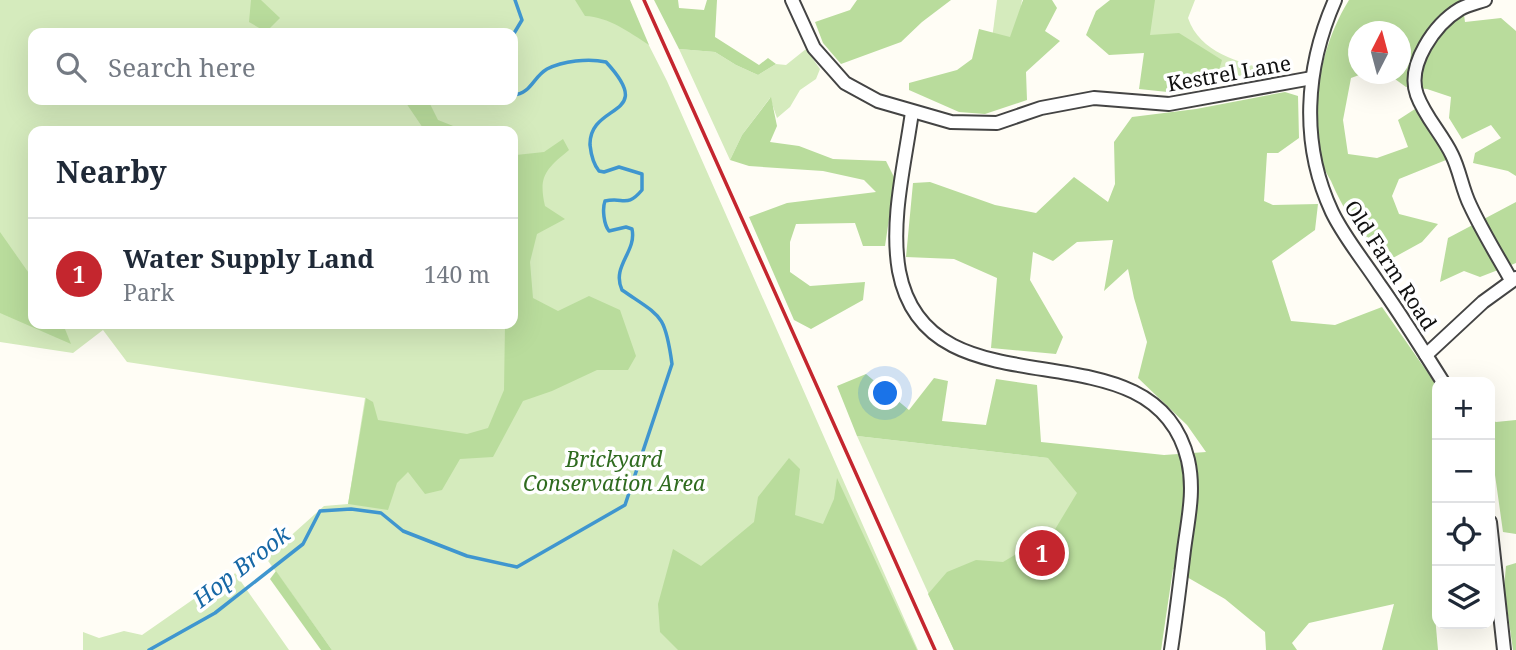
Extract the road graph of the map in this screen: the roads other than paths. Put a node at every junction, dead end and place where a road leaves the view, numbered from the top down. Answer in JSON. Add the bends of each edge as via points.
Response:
{"nodes":[{"id":1,"x":792,"y":0,"type":"edge"},
{"id":2,"x":1335,"y":0,"type":"edge"},
{"id":3,"x":1485,"y":0,"type":"edge"},
{"id":4,"x":1312,"y":78,"type":"junction"},
{"id":5,"x":912,"y":113,"type":"junction"},
{"id":6,"x":1513,"y":279,"type":"edge"},
{"id":7,"x":1426,"y":355,"type":"junction"},
{"id":8,"x":1440,"y":377,"type":"edge"},
{"id":9,"x":1495,"y":566,"type":"edge"},
{"id":10,"x":1171,"y":650,"type":"edge"},
{"id":11,"x":1504,"y":650,"type":"edge"}],
"edges":[{"from":1,"to":5,"type":"street","name":"Kestrel Lane","via":[[814,48],[845,83]]},
{"from":2,"to":4,"type":"street","name":"Old Farm Road"},
{"from":3,"to":6,"type":"street","via":[[1460,9],[1436,32],[1420,58],[1415,85],[1427,116],[1447,143],[1470,205]]},
{"from":4,"to":5,"type":"street","name":"Kestrel Lane","via":[[1169,104],[1074,100],[997,123],[951,122]]},
{"from":4,"to":7,"type":"street","name":"Old Farm Road","via":[[1312,144],[1333,213]]},
{"from":5,"to":10,"type":"street","via":[[897,222],[897,256],[903,285],[923,321],[947,342],[972,355],[1096,377],[1130,389],[1159,410],[1181,441],[1192,495]]},
{"from":6,"to":7,"type":"street"},
{"from":7,"to":8,"type":"street","name":"Old Farm Road"},
{"from":9,"to":11,"type":"street"}]}
